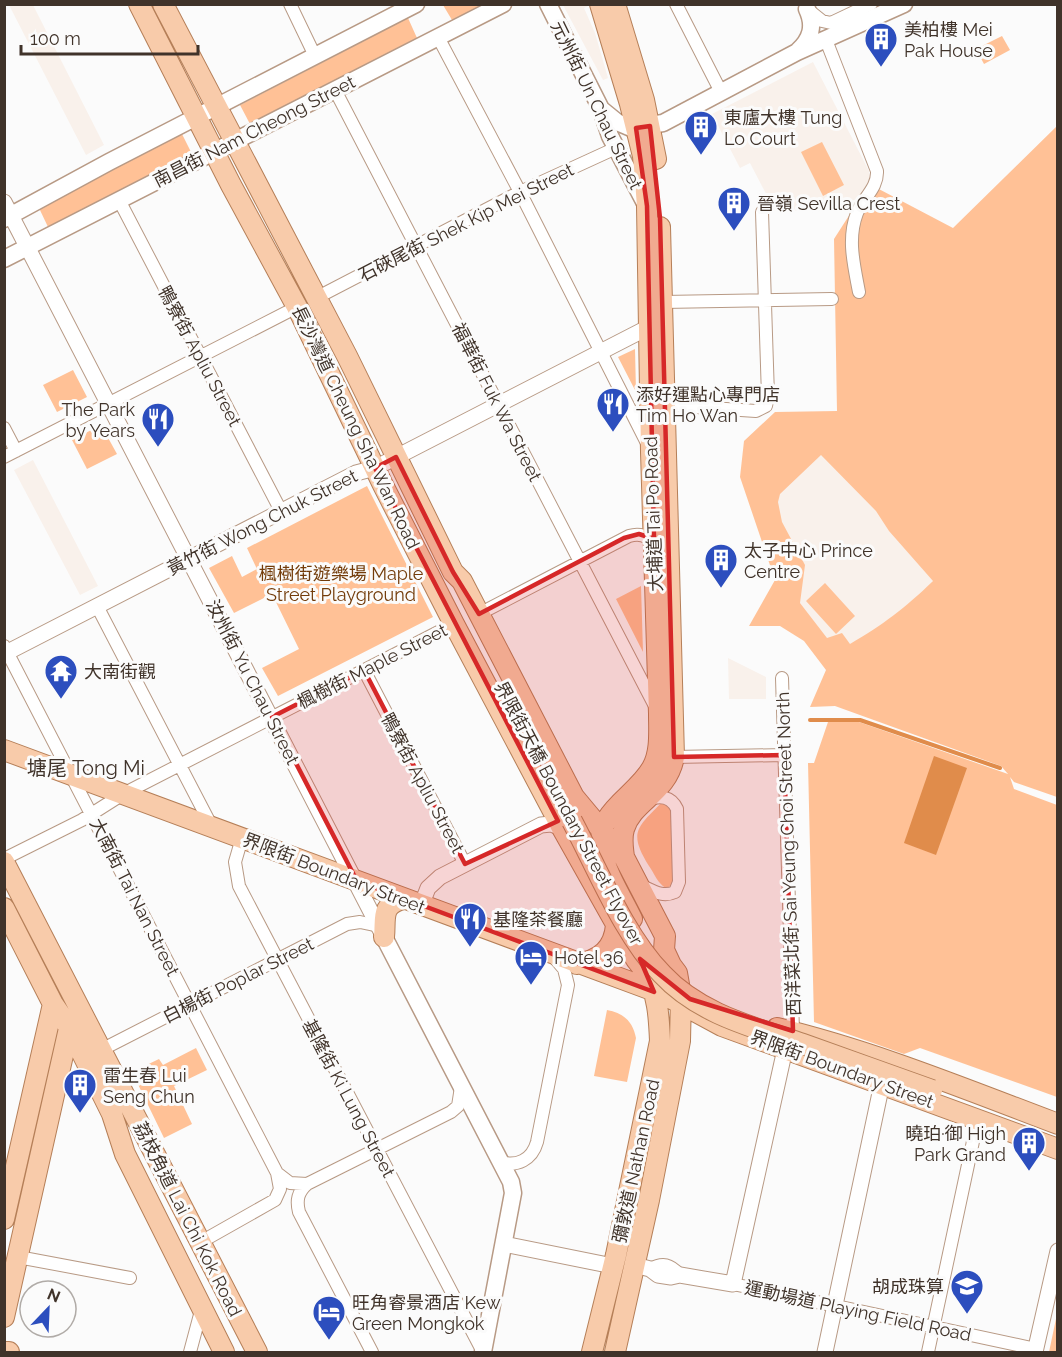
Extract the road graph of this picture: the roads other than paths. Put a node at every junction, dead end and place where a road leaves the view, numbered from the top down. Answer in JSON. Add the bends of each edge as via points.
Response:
{"nodes":[{"id":1,"x":139,"y":4,"type":"edge"},
{"id":2,"x":163,"y":4,"type":"edge"},
{"id":3,"x":290,"y":4,"type":"edge"},
{"id":4,"x":416,"y":4,"type":"edge"},
{"id":5,"x":503,"y":4,"type":"edge"},
{"id":6,"x":548,"y":4,"type":"edge"},
{"id":7,"x":600,"y":4,"type":"edge"},
{"id":8,"x":615,"y":4,"type":"edge"},
{"id":9,"x":676,"y":4,"type":"edge"},
{"id":10,"x":871,"y":4,"type":"edge"},
{"id":11,"x":904,"y":4,"type":"edge"},
{"id":12,"x":806,"y":7,"type":"edge"},
{"id":13,"x":438,"y":37,"type":"junction"},
{"id":14,"x":826,"y":40,"type":"junction"},
{"id":15,"x":797,"y":52,"type":"junction"},
{"id":16,"x":315,"y":56,"type":"junction"},
{"id":17,"x":335,"y":90,"type":"junction"},
{"id":18,"x":721,"y":92,"type":"junction"},
{"id":19,"x":218,"y":107,"type":"junction"},
{"id":20,"x":601,"y":109,"type":"junction"},
{"id":21,"x":198,"y":118,"type":"junction"},
{"id":22,"x":643,"y":127,"type":"junction"},
{"id":23,"x":236,"y":143,"type":"junction"},
{"id":24,"x":616,"y":148,"type":"junction"},
{"id":25,"x":214,"y":152,"type":"junction"},
{"id":26,"x":520,"y":192,"type":"junction"},
{"id":27,"x":119,"y":200,"type":"junction"},
{"id":28,"x":647,"y":206,"type":"junction"},
{"id":29,"x":7,"y":212,"type":"edge"},
{"id":30,"x":762,"y":212,"type":"dead end"},
{"id":31,"x":417,"y":246,"type":"junction"},
{"id":32,"x":27,"y":248,"type":"junction"},
{"id":33,"x":4,"y":259,"type":"edge"},
{"id":34,"x":859,"y":292,"type":"dead end"},
{"id":35,"x":316,"y":298,"type":"junction"},
{"id":36,"x":832,"y":299,"type":"dead end"},
{"id":37,"x":765,"y":300,"type":"junction"},
{"id":38,"x":663,"y":302,"type":"junction"},
{"id":39,"x":297,"y":307,"type":"junction"},
{"id":40,"x":649,"y":327,"type":"junction"},
{"id":41,"x":600,"y":351,"type":"junction"},
{"id":42,"x":200,"y":357,"type":"junction"},
{"id":43,"x":108,"y":404,"type":"junction"},
{"id":44,"x":497,"y":405,"type":"junction"},
{"id":45,"x":666,"y":405,"type":"junction"},
{"id":46,"x":4,"y":428,"type":"edge"},
{"id":47,"x":16,"y":451,"type":"junction"},
{"id":48,"x":651,"y":452,"type":"junction"},
{"id":49,"x":4,"y":457,"type":"edge"},
{"id":50,"x":396,"y":457,"type":"junction"},
{"id":51,"x":375,"y":468,"type":"junction"},
{"id":52,"x":281,"y":511,"type":"junction"},
{"id":53,"x":654,"y":546,"type":"junction"},
{"id":54,"x":189,"y":559,"type":"junction"},
{"id":55,"x":579,"y":561,"type":"junction"},
{"id":56,"x":451,"y":579,"type":"junction"},
{"id":57,"x":97,"y":606,"type":"junction"},
{"id":58,"x":479,"y":614,"type":"junction"},
{"id":59,"x":454,"y":624,"type":"junction"},
{"id":60,"x":6,"y":651,"type":"edge"},
{"id":61,"x":364,"y":670,"type":"junction"},
{"id":62,"x":782,"y":678,"type":"dead end"},
{"id":63,"x":659,"y":714,"type":"junction"},
{"id":64,"x":272,"y":717,"type":"junction"},
{"id":65,"x":4,"y":750,"type":"edge"},
{"id":66,"x":784,"y":755,"type":"junction"},
{"id":67,"x":674,"y":757,"type":"junction"},
{"id":68,"x":180,"y":765,"type":"junction"},
{"id":69,"x":71,"y":775,"type":"junction"},
{"id":70,"x":123,"y":794,"type":"junction"},
{"id":71,"x":647,"y":800,"type":"junction"},
{"id":72,"x":93,"y":814,"type":"junction"},
{"id":73,"x":212,"y":827,"type":"junction"},
{"id":74,"x":562,"y":828,"type":"junction"},
{"id":75,"x":602,"y":831,"type":"junction"},
{"id":76,"x":242,"y":838,"type":"junction"},
{"id":77,"x":624,"y":857,"type":"junction"},
{"id":78,"x":4,"y":861,"type":"edge"},
{"id":79,"x":465,"y":864,"type":"junction"},
{"id":80,"x":357,"y":881,"type":"junction"},
{"id":81,"x":640,"y":885,"type":"junction"},
{"id":82,"x":412,"y":902,"type":"junction"},
{"id":83,"x":4,"y":908,"type":"edge"},
{"id":84,"x":616,"y":925,"type":"junction"},
{"id":85,"x":382,"y":932,"type":"junction"},
{"id":86,"x":553,"y":955,"type":"junction"},
{"id":87,"x":277,"y":960,"type":"junction"},
{"id":88,"x":577,"y":964,"type":"junction"},
{"id":89,"x":645,"y":970,"type":"junction"},
{"id":90,"x":670,"y":997,"type":"junction"},
{"id":91,"x":77,"y":1001,"type":"junction"},
{"id":92,"x":53,"y":1004,"type":"junction"},
{"id":93,"x":190,"y":1004,"type":"junction"},
{"id":94,"x":69,"y":1027,"type":"junction"},
{"id":95,"x":789,"y":1040,"type":"junction"},
{"id":96,"x":101,"y":1050,"type":"junction"},
{"id":97,"x":901,"y":1066,"type":"junction"},
{"id":98,"x":881,"y":1083,"type":"junction"},
{"id":99,"x":461,"y":1087,"type":"junction"},
{"id":100,"x":112,"y":1114,"type":"junction"},
{"id":101,"x":978,"y":1118,"type":"junction"},
{"id":102,"x":1058,"y":1124,"type":"edge"},
{"id":103,"x":1058,"y":1137,"type":"edge"},
{"id":104,"x":376,"y":1149,"type":"junction"},
{"id":105,"x":1058,"y":1149,"type":"edge"},
{"id":106,"x":500,"y":1162,"type":"junction"},
{"id":107,"x":277,"y":1173,"type":"junction"},
{"id":108,"x":307,"y":1184,"type":"junction"},
{"id":109,"x":4,"y":1219,"type":"edge"},
{"id":110,"x":199,"y":1243,"type":"junction"},
{"id":111,"x":504,"y":1244,"type":"junction"},
{"id":112,"x":1058,"y":1251,"type":"edge"},
{"id":113,"x":18,"y":1257,"type":"junction"},
{"id":114,"x":613,"y":1266,"type":"junction"},
{"id":115,"x":642,"y":1267,"type":"junction"},
{"id":116,"x":130,"y":1278,"type":"dead end"},
{"id":117,"x":733,"y":1284,"type":"junction"},
{"id":118,"x":202,"y":1306,"type":"junction"},
{"id":119,"x":835,"y":1306,"type":"junction"},
{"id":120,"x":4,"y":1317,"type":"edge"},
{"id":121,"x":933,"y":1327,"type":"junction"},
{"id":122,"x":252,"y":1351,"type":"edge"},
{"id":123,"x":1036,"y":1351,"type":"edge"},
{"id":124,"x":483,"y":1352,"type":"edge"},
{"id":125,"x":190,"y":1353,"type":"edge"},
{"id":126,"x":225,"y":1353,"type":"edge"},
{"id":127,"x":372,"y":1353,"type":"edge"},
{"id":128,"x":592,"y":1353,"type":"edge"},
{"id":129,"x":615,"y":1353,"type":"edge"},
{"id":130,"x":825,"y":1353,"type":"edge"},
{"id":131,"x":928,"y":1353,"type":"edge"}],
"edges":[{"from":1,"to":21,"type":"main road","name":"長沙灣道 Cheung Sha Wan Road"},
{"from":2,"to":19,"type":"main road","name":"長沙灣道 Cheung Sha Wan Road"},
{"from":3,"to":16,"type":"street"},
{"from":4,"to":16,"type":"main road","name":"南昌街 Nam Cheong Street"},
{"from":5,"to":13,"type":"main road","name":"南昌街 Nam Cheong Street"},
{"from":6,"to":20,"type":"main road","name":"元州街 Un Chau Street"},
{"from":7,"to":22,"type":"main road","name":"大埔道 Tai Po Road"},
{"from":8,"to":22,"type":"main road","name":"大埔道 Tai Po Road"},
{"from":9,"to":18,"type":"street"},
{"from":10,"to":12,"type":"street","via":[[827,23]]},
{"from":11,"to":14,"type":"main road"},
{"from":12,"to":15,"type":"main road","via":[[812,30]]},
{"from":13,"to":17,"type":"main road","name":"南昌街 Nam Cheong Street"},
{"from":13,"to":26,"type":"street"},
{"from":14,"to":15,"type":"main road"},
{"from":14,"to":34,"type":"street","via":[[877,171],[876,183],[858,211],[851,243],[860,274]]},
{"from":15,"to":18,"type":"main road"},
{"from":16,"to":19,"type":"main road","name":"南昌街 Nam Cheong Street"},
{"from":17,"to":23,"type":"main road","name":"南昌街 Nam Cheong Street"},
{"from":17,"to":31,"type":"street","name":"福華街 Fuk Wa Street"},
{"from":18,"to":22,"type":"main road","via":[[663,123]]},
{"from":19,"to":21,"type":"main road","name":"南昌街 Nam Cheong Street"},
{"from":19,"to":23,"type":"main road","name":"長沙灣道 Cheung Sha Wan Road"},
{"from":20,"to":22,"type":"main road","via":[[623,125]]},
{"from":20,"to":24,"type":"main road","name":"元州街 Un Chau Street"},
{"from":21,"to":25,"type":"main road","name":"長沙灣道 Cheung Sha Wan Road"},
{"from":21,"to":29,"type":"main road","name":"南昌街 Nam Cheong Street"},
{"from":22,"to":28,"type":"main road","name":"大埔道 Tai Po Road"},
{"from":22,"to":38,"type":"main road","name":"大埔道 Tai Po Road","via":[[657,168]]},
{"from":23,"to":25,"type":"main road","name":"南昌街 Nam Cheong Street"},
{"from":23,"to":35,"type":"main road","name":"長沙灣道 Cheung Sha Wan Road"},
{"from":24,"to":26,"type":"street","name":"石硤尾街 Shek Kip Mei Street"},
{"from":24,"to":28,"type":"main road","name":"元州街 Un Chau Street"},
{"from":25,"to":27,"type":"main road","name":"南昌街 Nam Cheong Street"},
{"from":25,"to":39,"type":"main road","name":"長沙灣道 Cheung Sha Wan Road"},
{"from":26,"to":31,"type":"street","name":"石硤尾街 Shek Kip Mei Street"},
{"from":26,"to":41,"type":"street"},
{"from":27,"to":32,"type":"main road","name":"南昌街 Nam Cheong Street"},
{"from":27,"to":42,"type":"street","name":"鴨寮街 Apliu Street"},
{"from":28,"to":40,"type":"main road","name":"大埔道 Tai Po Road"},
{"from":29,"to":32,"type":"street","name":"汝州街 Yu Chau Street"},
{"from":30,"to":37,"type":"street"},
{"from":31,"to":35,"type":"street","name":"石硤尾街 Shek Kip Mei Street"},
{"from":31,"to":44,"type":"street","name":"福華街 Fuk Wa Street"},
{"from":32,"to":33,"type":"main road","name":"南昌街 Nam Cheong Street"},
{"from":32,"to":43,"type":"street","name":"汝州街 Yu Chau Street"},
{"from":35,"to":50,"type":"main road","name":"長沙灣道 Cheung Sha Wan Road"},
{"from":36,"to":37,"type":"street"},
{"from":37,"to":38,"type":"street"},
{"from":37,"to":45,"type":"street","via":[[766,406],[756,411]]},
{"from":38,"to":45,"type":"main road","name":"大埔道 Tai Po Road"},
{"from":39,"to":42,"type":"street"},
{"from":39,"to":51,"type":"main road","name":"長沙灣道 Cheung Sha Wan Road"},
{"from":40,"to":41,"type":"street","name":"黃竹街 Wong Chuk Street"},
{"from":40,"to":48,"type":"main road","name":"大埔道 Tai Po Road"},
{"from":41,"to":44,"type":"street","name":"黃竹街 Wong Chuk Street"},
{"from":41,"to":48,"type":"street"},
{"from":42,"to":43,"type":"street"},
{"from":42,"to":52,"type":"street","name":"鴨寮街 Apliu Street"},
{"from":43,"to":47,"type":"street"},
{"from":43,"to":54,"type":"street","name":"汝州街 Yu Chau Street"},
{"from":44,"to":50,"type":"street","name":"黃竹街 Wong Chuk Street"},
{"from":44,"to":55,"type":"street","name":"福華街 Fuk Wa Street"},
{"from":45,"to":67,"type":"main road","name":"大埔道 Tai Po Road"},
{"from":46,"to":47,"type":"street"},
{"from":47,"to":49,"type":"street"},
{"from":48,"to":53,"type":"main road","name":"大埔道 Tai Po Road"},
{"from":50,"to":51,"type":"street","name":"黃竹街 Wong Chuk Street"},
{"from":50,"to":56,"type":"main road","name":"長沙灣道 Cheung Sha Wan Road"},
{"from":51,"to":52,"type":"street","name":"黃竹街 Wong Chuk Street","via":[[356,473]]},
{"from":51,"to":59,"type":"main road","name":"長沙灣道 Cheung Sha Wan Road"},
{"from":52,"to":54,"type":"street","name":"黃竹街 Wong Chuk Street"},
{"from":53,"to":55,"type":"street","via":[[644,536],[634,535]]},
{"from":53,"to":63,"type":"main road","name":"大埔道 Tai Po Road"},
{"from":54,"to":57,"type":"street","name":"黃竹街 Wong Chuk Street"},
{"from":54,"to":64,"type":"street","name":"汝州街 Yu Chau Street"},
{"from":55,"to":58,"type":"street"},
{"from":55,"to":63,"type":"street","name":"福華街 Fuk Wa Street"},
{"from":56,"to":58,"type":"main road","name":"長沙灣道 Cheung Sha Wan Road","via":[[462,581]]},
{"from":56,"to":103,"type":"main road","name":"界限街天橋 Boundary Street Flyover","bridge":true,"via":[[622,917],[672,985],[728,1018]]},
{"from":57,"to":60,"type":"street","name":"黃竹街 Wong Chuk Street"},
{"from":57,"to":68,"type":"street"},
{"from":58,"to":75,"type":"main road","name":"長沙灣道 Cheung Sha Wan Road","via":[[574,797]]},
{"from":59,"to":61,"type":"street","name":"楓樹街 Maple Street"},
{"from":59,"to":74,"type":"main road","name":"長沙灣道 Cheung Sha Wan Road"},
{"from":60,"to":69,"type":"street","name":"大南街 Tai Nan Street"},
{"from":61,"to":64,"type":"street","name":"楓樹街 Maple Street"},
{"from":61,"to":79,"type":"street","name":"鴨寮街 Apliu Street"},
{"from":62,"to":66,"type":"street","name":"西洋菜北街 Sai Yeung Choi Street North"},
{"from":63,"to":75,"type":"main road","name":"大埔道 Tai Po Road","via":[[658,748],[651,770],[615,807]]},
{"from":64,"to":68,"type":"street","name":"楓樹街 Maple Street"},
{"from":64,"to":80,"type":"street","name":"汝州街 Yu Chau Street"},
{"from":65,"to":69,"type":"main road","name":"界限街 Boundary Street"},
{"from":66,"to":67,"type":"street"},
{"from":66,"to":95,"type":"street","name":"西洋菜北街 Sai Yeung Choi Street North"},
{"from":67,"to":71,"type":"main road","name":"大埔道 Tai Po Road","via":[[665,781]]},
{"from":68,"to":70,"type":"street","name":"楓樹街 Maple Street"},
{"from":68,"to":73,"type":"street"},
{"from":69,"to":70,"type":"main road","name":"界限街 Boundary Street"},
{"from":69,"to":72,"type":"street","name":"大南街 Tai Nan Street"},
{"from":70,"to":72,"type":"street","name":"楓樹街 Maple Street"},
{"from":70,"to":73,"type":"main road","name":"界限街 Boundary Street"},
{"from":71,"to":77,"type":"main road","name":"大埔道 Tai Po Road","via":[[626,825],[622,838]]},
{"from":71,"to":81,"type":"street","via":[[664,797],[677,809],[679,882],[669,895]]},
{"from":72,"to":78,"type":"street","name":"楓樹街 Maple Street"},
{"from":72,"to":93,"type":"street","name":"大南街 Tai Nan Street"},
{"from":73,"to":76,"type":"main road","name":"界限街 Boundary Street"},
{"from":74,"to":79,"type":"street","via":[[541,825]]},
{"from":74,"to":84,"type":"main road","name":"長沙灣道 Cheung Sha Wan Road"},
{"from":75,"to":77,"type":"main road","name":"長沙灣道 Cheung Sha Wan Road"},
{"from":75,"to":89,"type":"main road","via":[[604,861],[635,927]]},
{"from":76,"to":80,"type":"main road","name":"界限街 Boundary Street"},
{"from":76,"to":87,"type":"street","name":"基隆街 Ki Lung Street","via":[[235,862],[236,878]]},
{"from":77,"to":81,"type":"main road","name":"長沙灣道 Cheung Sha Wan Road"},
{"from":78,"to":91,"type":"main road","name":"荔枝角道 Lai Chi Kok Road"},
{"from":79,"to":82,"type":"street","via":[[433,882]]},
{"from":80,"to":82,"type":"main road","name":"界限街 Boundary Street"},
{"from":80,"to":85,"type":"street","name":"汝州街 Yu Chau Street"},
{"from":81,"to":90,"type":"main road","name":"長沙灣道 Cheung Sha Wan Road","via":[[677,952],[677,973]]},
{"from":82,"to":85,"type":"main road","via":[[392,904],[386,911]]},
{"from":82,"to":86,"type":"main road","name":"界限街 Boundary Street"},
{"from":83,"to":92,"type":"main road","name":"荔枝角道 Lai Chi Kok Road"},
{"from":84,"to":88,"type":"main road","via":[[605,953]]},
{"from":84,"to":89,"type":"main road","name":"長沙灣道 Cheung Sha Wan Road"},
{"from":85,"to":87,"type":"street","name":"白楊街 Poplar Street","via":[[360,922],[347,924]]},
{"from":85,"to":99,"type":"main road","name":"汝州街 Yu Chau Street"},
{"from":86,"to":88,"type":"main road","name":"界限街 Boundary Street"},
{"from":86,"to":106,"type":"street","via":[[564,969],[567,985],[537,1142],[526,1160]]},
{"from":87,"to":93,"type":"street","name":"白楊街 Poplar Street"},
{"from":87,"to":104,"type":"street","name":"基隆街 Ki Lung Street"},
{"from":88,"to":90,"type":"main road","name":"界限街 Boundary Street"},
{"from":89,"to":90,"type":"main road","name":"彌敦道 Nathan Road"},
{"from":90,"to":95,"type":"main road","name":"界限街 Boundary Street","via":[[722,1026]]},
{"from":90,"to":114,"type":"main road","name":"彌敦道 Nathan Road","via":[[660,1018],[660,1041]]},
{"from":90,"to":115,"type":"main road","name":"彌敦道 Nathan Road","via":[[682,1025]]},
{"from":91,"to":94,"type":"main road"},
{"from":91,"to":96,"type":"main road","name":"荔枝角道 Lai Chi Kok Road"},
{"from":92,"to":94,"type":"main road","name":"荔枝角道 Lai Chi Kok Road"},
{"from":92,"to":109,"type":"main road"},
{"from":93,"to":96,"type":"street","name":"白楊街 Poplar Street"},
{"from":93,"to":107,"type":"street","name":"大南街 Tai Nan Street"},
{"from":94,"to":100,"type":"main road","name":"荔枝角道 Lai Chi Kok Road"},
{"from":94,"to":113,"type":"main road"},
{"from":95,"to":97,"type":"main road","name":"界限街 Boundary Street","via":[[815,1036]]},
{"from":95,"to":98,"type":"main road","name":"界限街 Boundary Street"},
{"from":95,"to":117,"type":"street","name":"西洋菜北街 Sai Yeung Choi Street North"},
{"from":96,"to":110,"type":"main road","name":"荔枝角道 Lai Chi Kok Road"},
{"from":97,"to":98,"type":"street","via":[[885,1071]]},
{"from":97,"to":102,"type":"main road","name":"界限街 Boundary Street"},
{"from":98,"to":101,"type":"main road","name":"界限街 Boundary Street"},
{"from":98,"to":119,"type":"street"},
{"from":99,"to":104,"type":"street","via":[[455,1109]]},
{"from":99,"to":106,"type":"main road","name":"汝州街 Yu Chau Street"},
{"from":100,"to":118,"type":"main road","name":"荔枝角道 Lai Chi Kok Road","via":[[125,1154]]},
{"from":100,"to":122,"type":"main road","name":"荔枝角道 Lai Chi Kok Road","via":[[139,1148]]},
{"from":101,"to":105,"type":"main road","name":"界限街 Boundary Street"},
{"from":101,"to":121,"type":"street"},
{"from":104,"to":108,"type":"street"},
{"from":104,"to":124,"type":"street","name":"基隆街 Ki Lung Street"},
{"from":106,"to":111,"type":"main road","name":"汝州街 Yu Chau Street","via":[[513,1193]]},
{"from":107,"to":108,"type":"street","via":[[290,1183]]},
{"from":107,"to":110,"type":"street","via":[[280,1189],[275,1200]]},
{"from":108,"to":127,"type":"street","via":[[297,1199],[299,1212]]},
{"from":110,"to":122,"type":"main road","name":"荔枝角道 Lai Chi Kok Road"},
{"from":111,"to":114,"type":"street"},
{"from":111,"to":124,"type":"main road","name":"汝州街 Yu Chau Street"},
{"from":112,"to":123,"type":"street"},
{"from":113,"to":116,"type":"street"},
{"from":113,"to":120,"type":"main road"},
{"from":114,"to":128,"type":"main road","name":"彌敦道 Nathan Road"},
{"from":115,"to":117,"type":"street","name":"運動場道 Playing Field Road","via":[[658,1275]]},
{"from":115,"to":129,"type":"main road","name":"彌敦道 Nathan Road"},
{"from":117,"to":119,"type":"street","name":"運動場道 Playing Field Road"},
{"from":118,"to":125,"type":"street"},
{"from":118,"to":126,"type":"main road","name":"荔枝角道 Lai Chi Kok Road"},
{"from":119,"to":121,"type":"street","name":"運動場道 Playing Field Road"},
{"from":119,"to":130,"type":"street"},
{"from":121,"to":123,"type":"street","name":"運動場道 Playing Field Road"},
{"from":121,"to":131,"type":"street"}]}
